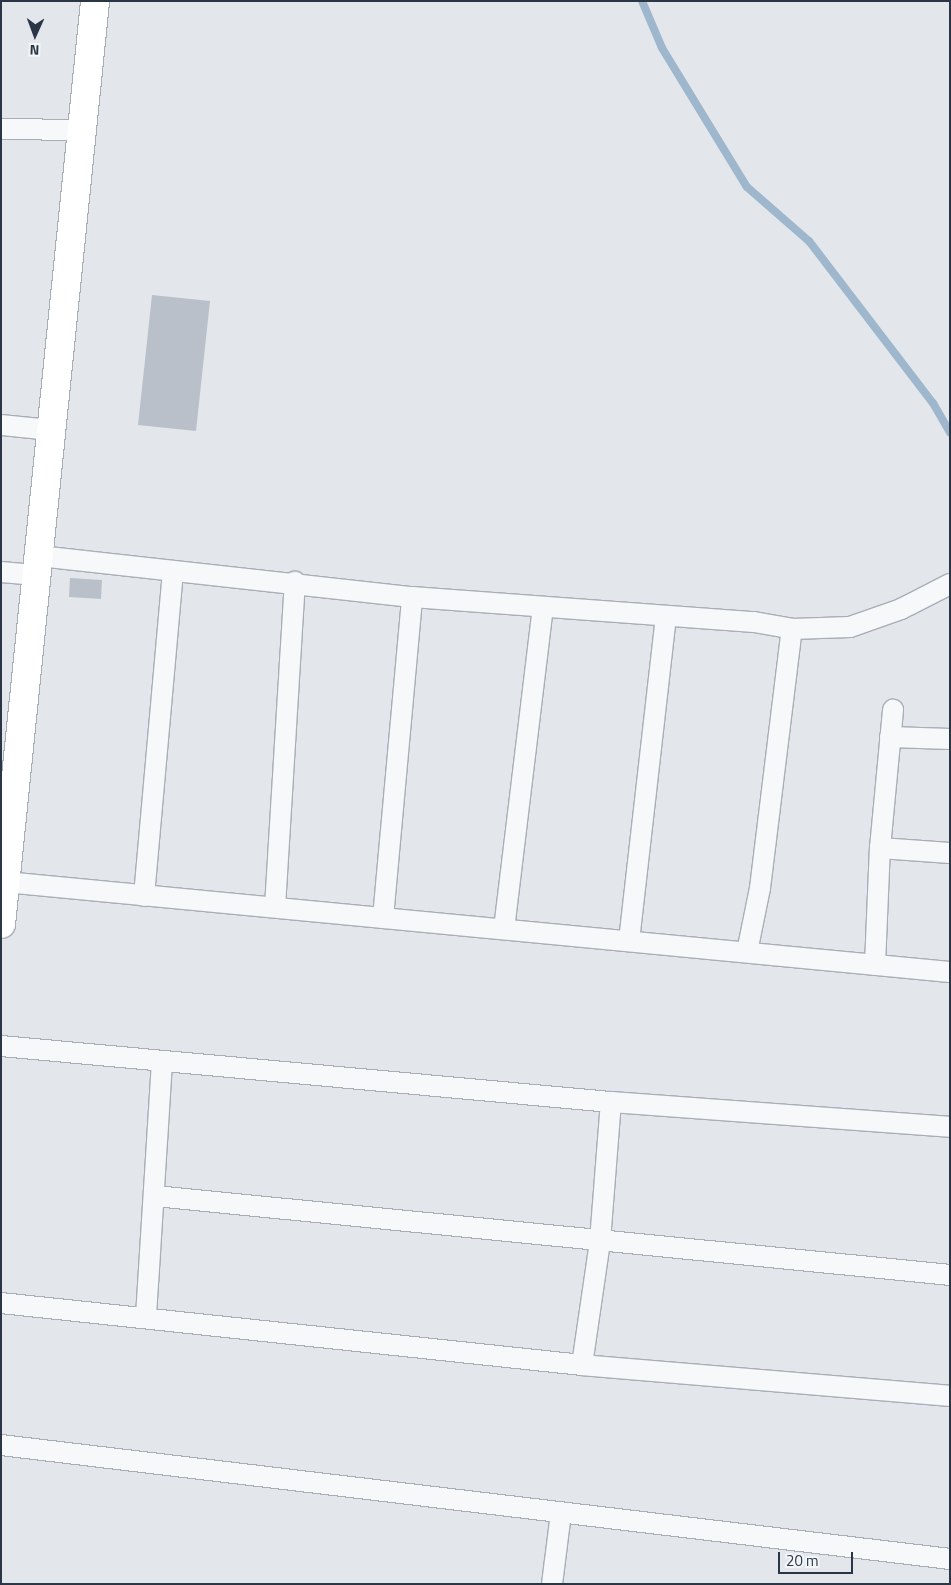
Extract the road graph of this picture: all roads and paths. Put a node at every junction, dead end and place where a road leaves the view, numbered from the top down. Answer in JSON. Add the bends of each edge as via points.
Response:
{"nodes":[{"id":1,"x":95,"y":1,"type":"edge"},
{"id":2,"x":1,"y":128,"type":"edge"},
{"id":3,"x":82,"y":130,"type":"junction"},
{"id":4,"x":1,"y":425,"type":"edge"},
{"id":5,"x":51,"y":430,"type":"junction"},
{"id":6,"x":38,"y":566,"type":"junction"},
{"id":7,"x":1,"y":572,"type":"edge"},
{"id":8,"x":173,"y":572,"type":"junction"},
{"id":9,"x":295,"y":582,"type":"junction"},
{"id":10,"x":950,"y":584,"type":"edge"},
{"id":11,"x":412,"y":597,"type":"junction"},
{"id":12,"x":544,"y":607,"type":"junction"},
{"id":13,"x":666,"y":618,"type":"junction"},
{"id":14,"x":792,"y":629,"type":"junction"},
{"id":15,"x":892,"y":710,"type":"dead end"},
{"id":16,"x":890,"y":737,"type":"junction"},
{"id":17,"x":950,"y":739,"type":"edge"},
{"id":18,"x":880,"y":848,"type":"junction"},
{"id":19,"x":950,"y":853,"type":"edge"},
{"id":20,"x":6,"y":882,"type":"junction"},
{"id":21,"x":144,"y":896,"type":"junction"},
{"id":22,"x":275,"y":907,"type":"junction"},
{"id":23,"x":383,"y":918,"type":"junction"},
{"id":24,"x":1,"y":924,"type":"edge"},
{"id":25,"x":504,"y":929,"type":"junction"},
{"id":26,"x":629,"y":941,"type":"junction"},
{"id":27,"x":747,"y":952,"type":"junction"},
{"id":28,"x":875,"y":965,"type":"junction"},
{"id":29,"x":950,"y":972,"type":"edge"},
{"id":30,"x":1,"y":1046,"type":"edge"},
{"id":31,"x":162,"y":1063,"type":"junction"},
{"id":32,"x":611,"y":1102,"type":"junction"},
{"id":33,"x":950,"y":1127,"type":"edge"},
{"id":34,"x":155,"y":1196,"type":"junction"},
{"id":35,"x":600,"y":1241,"type":"junction"},
{"id":36,"x":950,"y":1275,"type":"edge"},
{"id":37,"x":1,"y":1303,"type":"edge"},
{"id":38,"x":146,"y":1316,"type":"junction"},
{"id":39,"x":582,"y":1364,"type":"junction"},
{"id":40,"x":950,"y":1396,"type":"edge"},
{"id":41,"x":1,"y":1445,"type":"edge"},
{"id":42,"x":561,"y":1513,"type":"junction"},
{"id":43,"x":950,"y":1560,"type":"edge"},
{"id":44,"x":552,"y":1584,"type":"edge"}],
"edges":[{"from":1,"to":3,"type":"street"},
{"from":2,"to":3,"type":"street"},
{"from":3,"to":5,"type":"street"},
{"from":4,"to":5,"type":"street"},
{"from":5,"to":6,"type":"street"},
{"from":6,"to":7,"type":"street"},
{"from":6,"to":8,"type":"street"},
{"from":6,"to":20,"type":"street"},
{"from":8,"to":9,"type":"street"},
{"from":8,"to":21,"type":"street"},
{"from":9,"to":11,"type":"street"},
{"from":9,"to":22,"type":"street"},
{"from":10,"to":14,"type":"street","via":[[901,609],[850,626]]},
{"from":11,"to":12,"type":"street"},
{"from":11,"to":23,"type":"street"},
{"from":12,"to":13,"type":"street"},
{"from":12,"to":25,"type":"street"},
{"from":13,"to":14,"type":"street","via":[[754,622]]},
{"from":13,"to":26,"type":"street"},
{"from":14,"to":27,"type":"street","via":[[760,888]]},
{"from":15,"to":16,"type":"street"},
{"from":16,"to":17,"type":"street"},
{"from":16,"to":18,"type":"street"},
{"from":18,"to":19,"type":"street"},
{"from":18,"to":28,"type":"street"},
{"from":20,"to":21,"type":"street"},
{"from":20,"to":24,"type":"street"},
{"from":21,"to":22,"type":"street"},
{"from":22,"to":23,"type":"street"},
{"from":23,"to":25,"type":"street"},
{"from":25,"to":26,"type":"street"},
{"from":26,"to":27,"type":"street"},
{"from":27,"to":28,"type":"street"},
{"from":28,"to":29,"type":"street"},
{"from":30,"to":31,"type":"street"},
{"from":31,"to":32,"type":"street"},
{"from":31,"to":34,"type":"street"},
{"from":32,"to":33,"type":"street"},
{"from":32,"to":35,"type":"street"},
{"from":34,"to":35,"type":"street"},
{"from":34,"to":38,"type":"street"},
{"from":35,"to":36,"type":"street"},
{"from":35,"to":39,"type":"street"},
{"from":37,"to":38,"type":"street"},
{"from":38,"to":39,"type":"street"},
{"from":39,"to":40,"type":"street"},
{"from":41,"to":42,"type":"street"},
{"from":42,"to":43,"type":"street"},
{"from":42,"to":44,"type":"street"}]}
